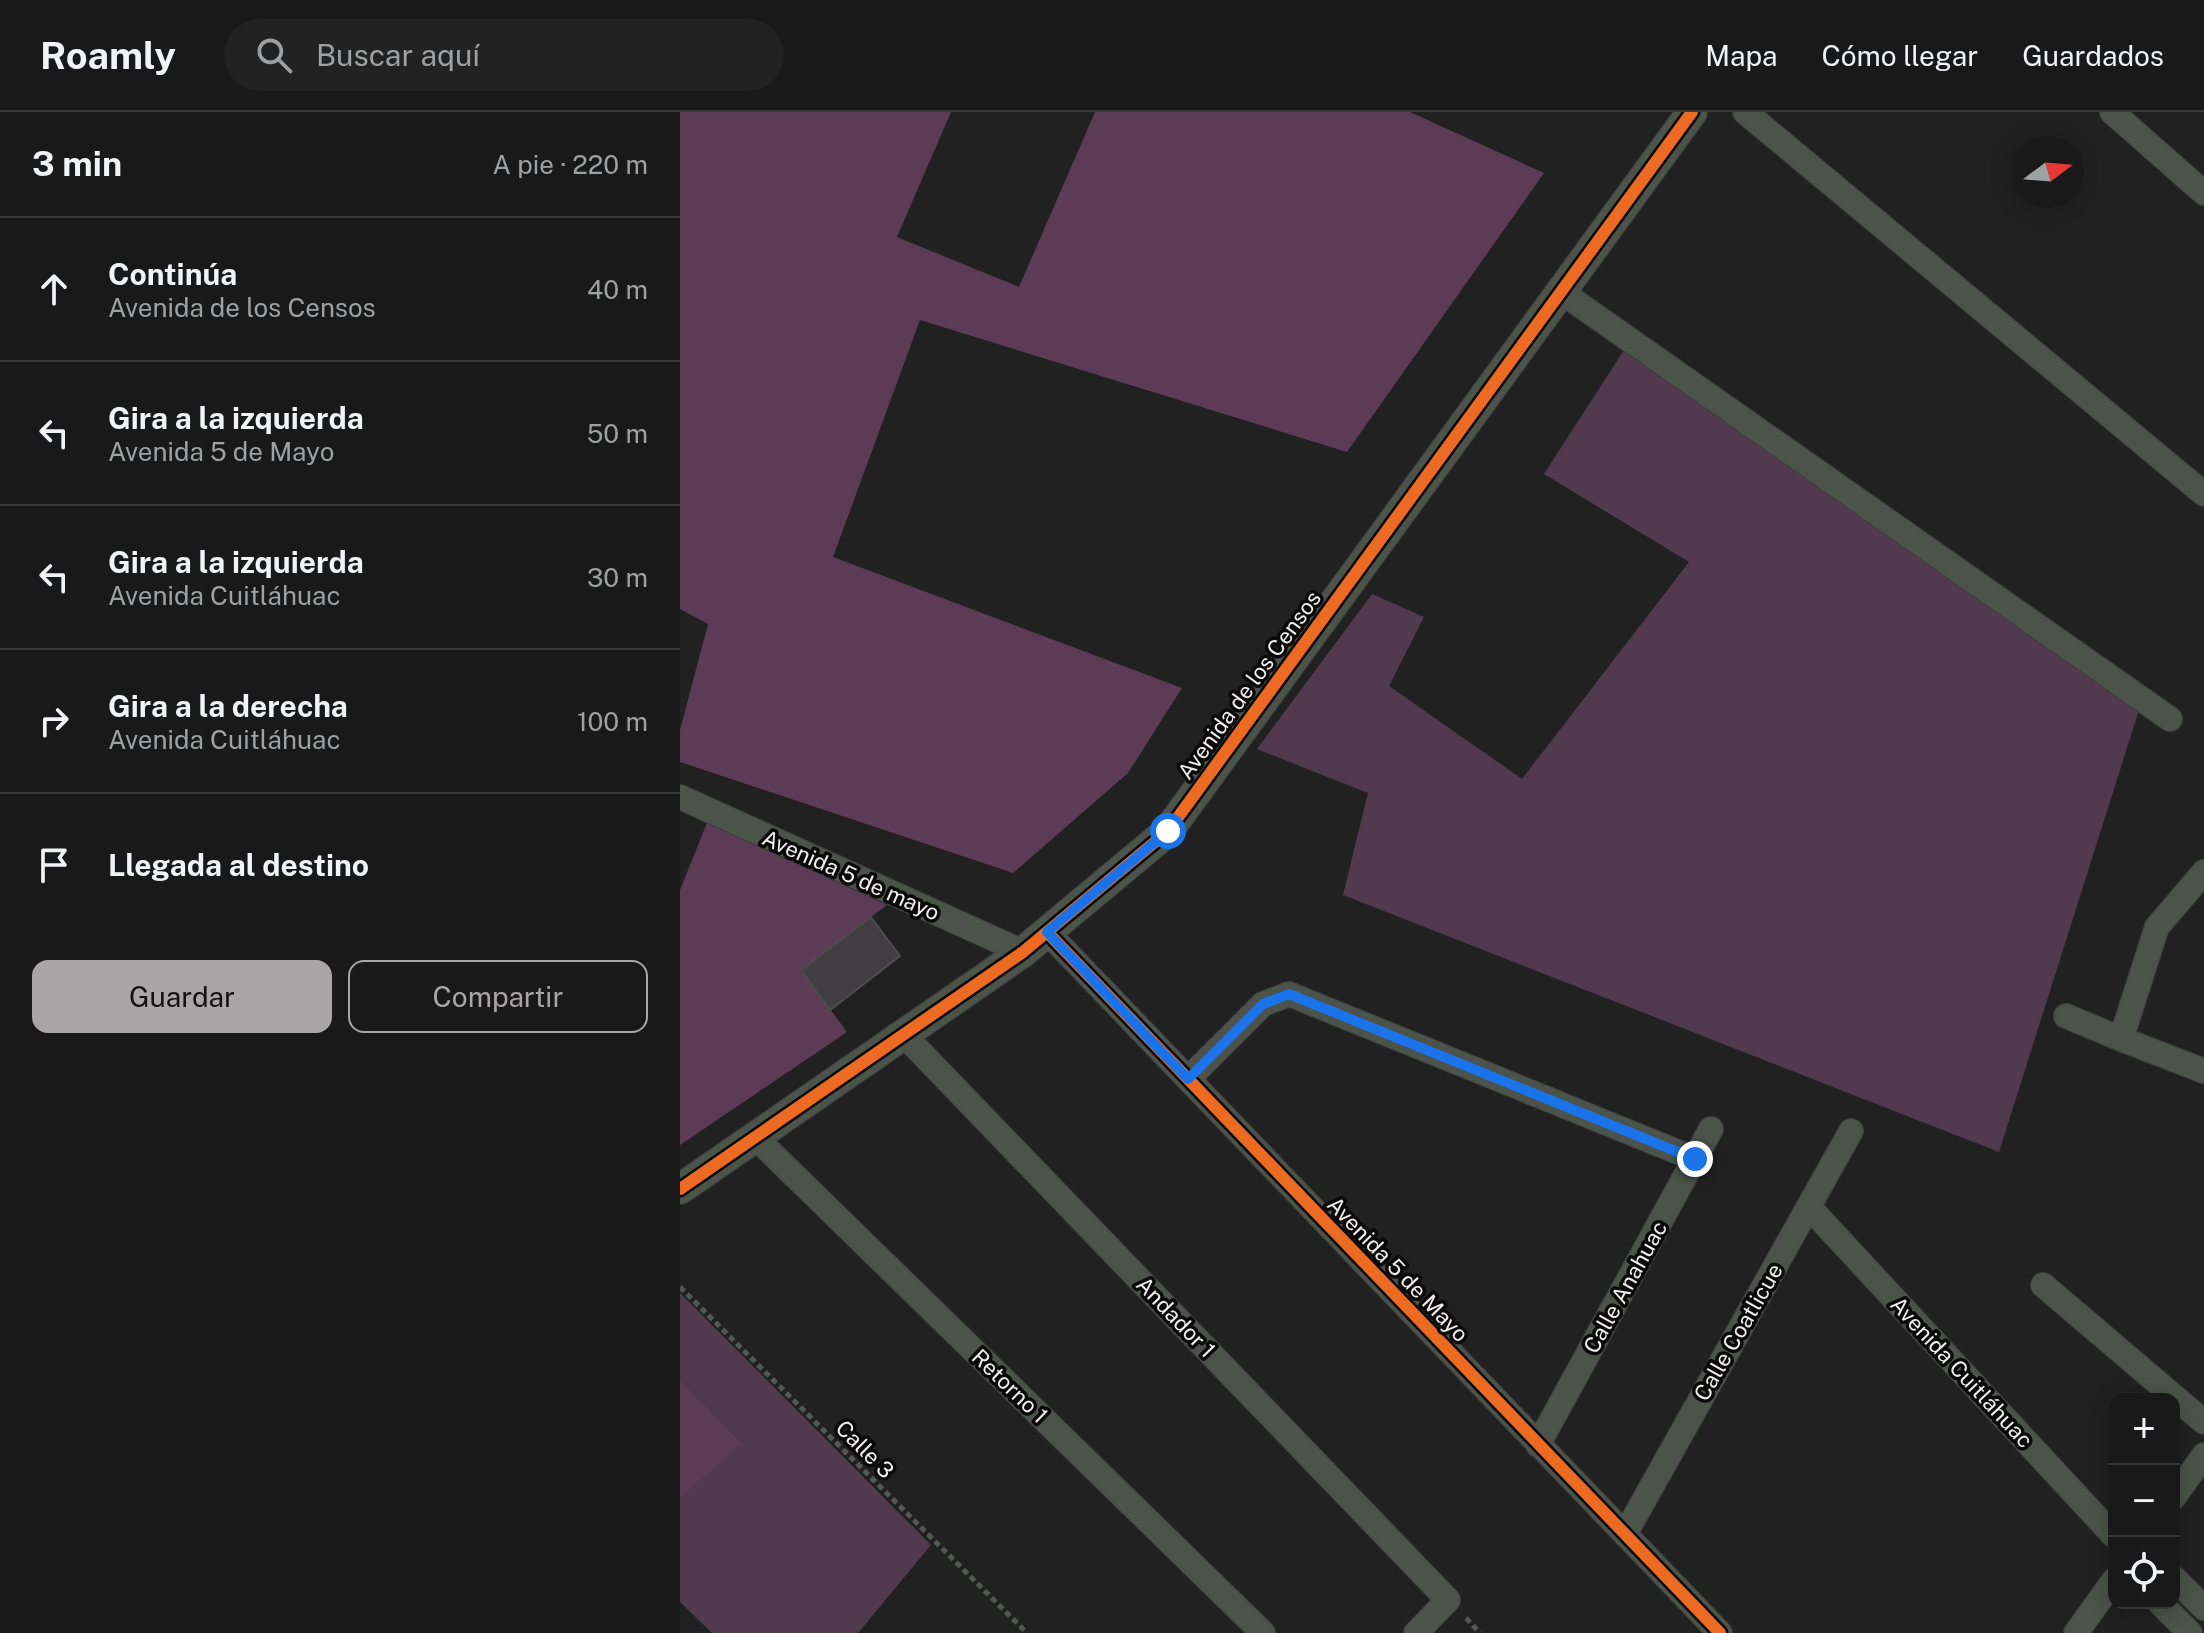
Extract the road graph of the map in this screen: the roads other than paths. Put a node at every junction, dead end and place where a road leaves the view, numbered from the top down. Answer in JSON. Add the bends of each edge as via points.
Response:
{"nodes":[{"id":1,"x":1692,"y":112,"type":"edge"},
{"id":2,"x":1745,"y":112,"type":"edge"},
{"id":3,"x":2112,"y":112,"type":"edge"},
{"id":4,"x":2204,"y":193,"type":"edge"},
{"id":5,"x":1560,"y":291,"type":"junction"},
{"id":6,"x":2204,"y":494,"type":"edge"},
{"id":7,"x":2170,"y":719,"type":"dead end"},
{"id":8,"x":680,"y":797,"type":"edge"},
{"id":9,"x":2204,"y":872,"type":"edge"},
{"id":10,"x":1047,"y":932,"type":"junction"},
{"id":11,"x":1023,"y":952,"type":"junction"},
{"id":12,"x":2066,"y":1016,"type":"dead end"},
{"id":13,"x":904,"y":1035,"type":"junction"},
{"id":14,"x":2121,"y":1039,"type":"junction"},
{"id":15,"x":2204,"y":1071,"type":"edge"},
{"id":16,"x":1188,"y":1079,"type":"junction"},
{"id":17,"x":1711,"y":1129,"type":"dead end"},
{"id":18,"x":1851,"y":1131,"type":"dead end"},
{"id":19,"x":757,"y":1139,"type":"junction"},
{"id":20,"x":1695,"y":1159,"type":"junction"},
{"id":21,"x":680,"y":1189,"type":"edge"},
{"id":22,"x":1810,"y":1208,"type":"junction"},
{"id":23,"x":2043,"y":1285,"type":"dead end"},
{"id":24,"x":2204,"y":1422,"type":"edge"},
{"id":25,"x":1538,"y":1445,"type":"junction"},
{"id":26,"x":2204,"y":1455,"type":"edge"},
{"id":27,"x":2180,"y":1489,"type":"edge"},
{"id":28,"x":2108,"y":1530,"type":"edge"},
{"id":29,"x":1625,"y":1534,"type":"junction"},
{"id":30,"x":2180,"y":1584,"type":"edge"},
{"id":31,"x":2108,"y":1588,"type":"edge"},
{"id":32,"x":2204,"y":1608,"type":"edge"},
{"id":33,"x":2166,"y":1609,"type":"edge"},
{"id":34,"x":1263,"y":1633,"type":"edge"},
{"id":35,"x":1416,"y":1633,"type":"edge"},
{"id":36,"x":1720,"y":1633,"type":"edge"},
{"id":37,"x":2076,"y":1633,"type":"edge"},
{"id":38,"x":2190,"y":1633,"type":"edge"}],
"edges":[{"from":1,"to":5,"type":"street","name":"Avenida de los Censos"},
{"from":2,"to":6,"type":"street"},
{"from":3,"to":4,"type":"street"},
{"from":5,"to":7,"type":"street"},
{"from":5,"to":10,"type":"street","name":"Avenida de los Censos","via":[[1168,831]]},
{"from":8,"to":11,"type":"street","name":"Avenida 5 de mayo"},
{"from":9,"to":14,"type":"street","via":[[2157,927]]},
{"from":10,"to":11,"type":"street","name":"Avenida de los Censos"},
{"from":10,"to":16,"type":"street","name":"Avenida 5 de Mayo"},
{"from":11,"to":13,"type":"street","name":"Avenida de los Censos"},
{"from":12,"to":14,"type":"street"},
{"from":13,"to":19,"type":"street","name":"Avenida de los Censos"},
{"from":13,"to":35,"type":"street","name":"Andador 1","via":[[1448,1600]]},
{"from":14,"to":15,"type":"street"},
{"from":16,"to":20,"type":"street","via":[[1263,1004],[1289,994]]},
{"from":16,"to":25,"type":"street","name":"Avenida 5 de Mayo"},
{"from":17,"to":20,"type":"street","name":"Calle Anahuac"},
{"from":18,"to":22,"type":"street","name":"Calle Coatlicue"},
{"from":19,"to":21,"type":"street","name":"Avenida de los Censos"},
{"from":19,"to":34,"type":"street","name":"Retorno 1"},
{"from":20,"to":25,"type":"street","name":"Calle Anahuac"},
{"from":22,"to":28,"type":"street","name":"Avenida Cuitláhuac"},
{"from":22,"to":29,"type":"street","name":"Calle Coatlicue"},
{"from":23,"to":24,"type":"street"},
{"from":25,"to":29,"type":"street","name":"Avenida 5 de Mayo"},
{"from":26,"to":27,"type":"street"},
{"from":29,"to":36,"type":"street","name":"Avenida 5 de Mayo"},
{"from":30,"to":32,"type":"street"},
{"from":31,"to":37,"type":"street"},
{"from":33,"to":38,"type":"street"}]}
